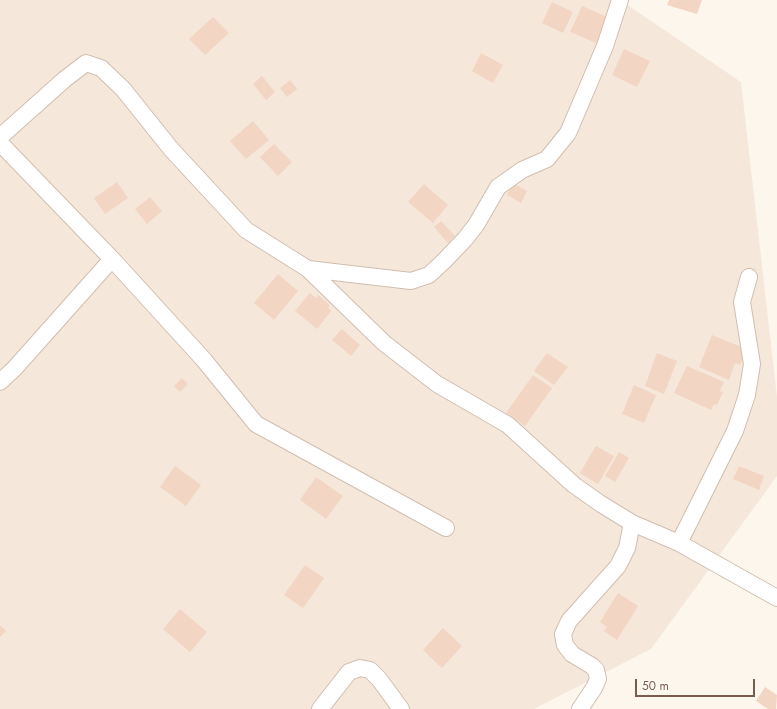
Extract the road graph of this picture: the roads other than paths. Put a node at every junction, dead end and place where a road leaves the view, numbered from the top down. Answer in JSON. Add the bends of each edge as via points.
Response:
{"nodes":[{"id":1,"x":620,"y":0,"type":"edge"},
{"id":2,"x":0,"y":137,"type":"edge"},
{"id":3,"x":0,"y":144,"type":"edge"},
{"id":4,"x":112,"y":259,"type":"junction"},
{"id":5,"x":308,"y":269,"type":"junction"},
{"id":6,"x":749,"y":277,"type":"dead end"},
{"id":7,"x":0,"y":382,"type":"edge"},
{"id":8,"x":632,"y":523,"type":"junction"},
{"id":9,"x":446,"y":528,"type":"dead end"},
{"id":10,"x":679,"y":543,"type":"junction"},
{"id":11,"x":777,"y":598,"type":"edge"},
{"id":12,"x":320,"y":709,"type":"edge"},
{"id":13,"x":401,"y":709,"type":"edge"},
{"id":14,"x":580,"y":709,"type":"edge"}],
"edges":[{"from":1,"to":5,"type":"street","via":[[605,46],[568,133],[547,159],[522,170],[498,187],[476,225],[444,262],[429,275],[411,281]]},
{"from":2,"to":5,"type":"street","via":[[86,63],[100,68],[123,89],[171,149],[246,230]]},
{"from":3,"to":4,"type":"street"},
{"from":4,"to":7,"type":"street"},
{"from":4,"to":9,"type":"street","via":[[204,360],[256,424]]},
{"from":5,"to":8,"type":"street","via":[[384,343],[437,384],[508,425],[574,485]]},
{"from":6,"to":10,"type":"street","via":[[742,302],[752,364],[746,395],[735,431]]},
{"from":8,"to":10,"type":"street"},
{"from":8,"to":14,"type":"street","via":[[627,548],[618,566],[569,621],[563,634],[565,645],[572,654],[596,670],[598,679]]},
{"from":10,"to":11,"type":"street"},
{"from":12,"to":13,"type":"street","via":[[349,672],[360,668],[370,670],[379,679]]}]}
